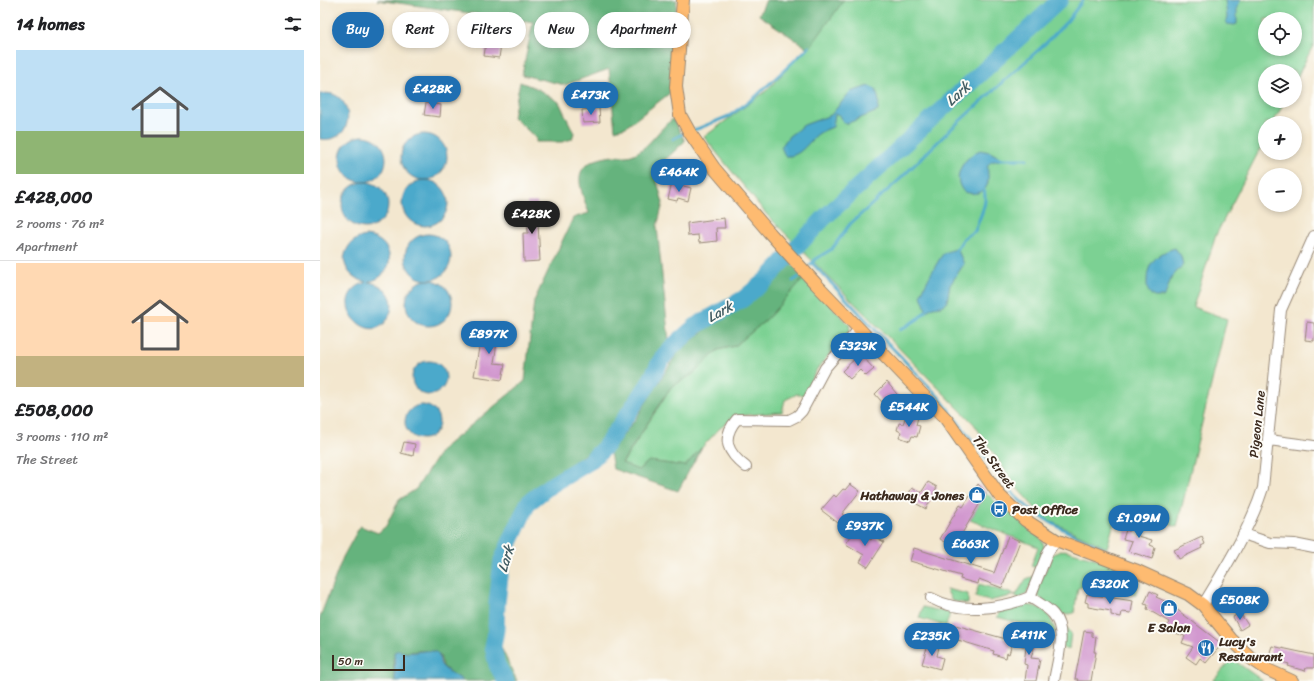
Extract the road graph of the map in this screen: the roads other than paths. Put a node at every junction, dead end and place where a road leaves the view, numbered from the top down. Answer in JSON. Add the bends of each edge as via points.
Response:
{"nodes":[{"id":1,"x":683,"y":0,"type":"edge"},
{"id":2,"x":1314,"y":236,"type":"edge"},
{"id":3,"x":859,"y":329,"type":"junction"},
{"id":4,"x":1269,"y":440,"type":"junction"},
{"id":5,"x":1314,"y":446,"type":"edge"},
{"id":6,"x":746,"y":466,"type":"dead end"},
{"id":7,"x":1243,"y":534,"type":"junction"},
{"id":8,"x":1056,"y":540,"type":"junction"},
{"id":9,"x":1314,"y":548,"type":"edge"},
{"id":10,"x":1030,"y":597,"type":"junction"},
{"id":11,"x":931,"y":598,"type":"dead end"},
{"id":12,"x":1203,"y":605,"type":"junction"},
{"id":13,"x":1054,"y":681,"type":"edge"},
{"id":14,"x":1292,"y":681,"type":"edge"}],
"edges":[{"from":1,"to":3,"type":"main road","name":"The Street","via":[[676,87],[677,105],[688,129],[714,168],[789,255]]},
{"from":2,"to":4,"type":"street","name":"Pigeon Lane","via":[[1281,310]]},
{"from":3,"to":6,"type":"street","via":[[825,368],[797,416],[790,420],[737,419],[732,425],[728,431],[729,450]]},
{"from":3,"to":8,"type":"main road","name":"The Street","via":[[946,419],[986,479],[1012,508],[1025,520]]},
{"from":4,"to":5,"type":"street"},
{"from":4,"to":7,"type":"street","name":"Pigeon Lane","via":[[1263,488],[1258,505]]},
{"from":7,"to":9,"type":"street","via":[[1270,544],[1294,544]]},
{"from":7,"to":12,"type":"street","name":"Pigeon Lane"},
{"from":8,"to":10,"type":"street","via":[[1048,552]]},
{"from":8,"to":12,"type":"main road","name":"The Street","via":[[1169,584]]},
{"from":10,"to":11,"type":"street","via":[[982,608],[944,605]]},
{"from":10,"to":13,"type":"street","via":[[1053,613],[1057,620],[1060,645]]},
{"from":12,"to":14,"type":"main road","name":"The Street","via":[[1231,639],[1252,659]]}]}
